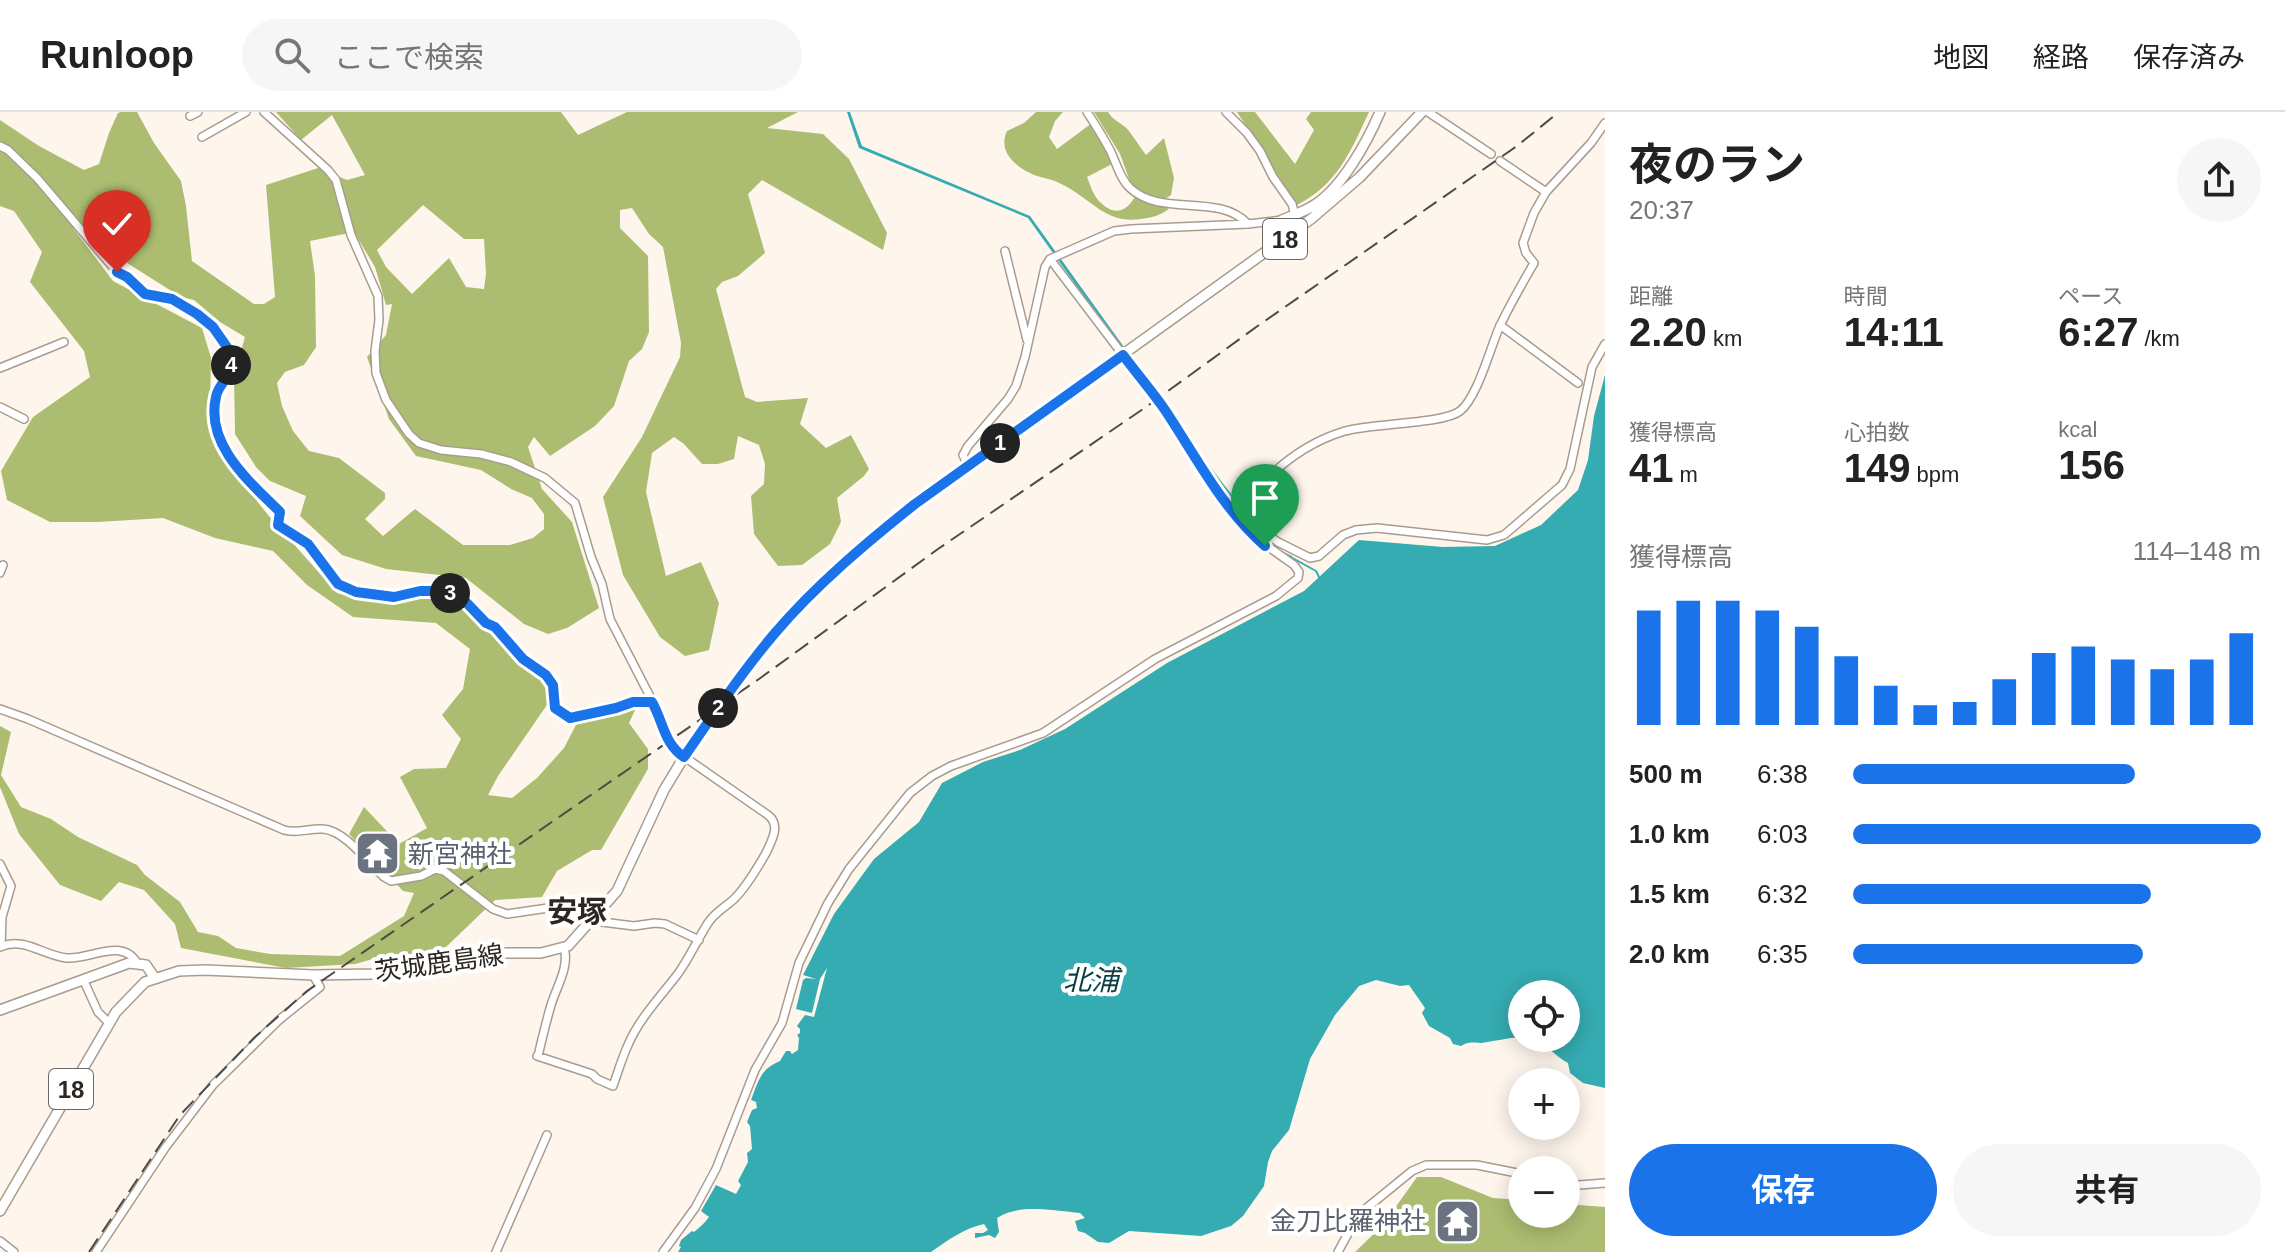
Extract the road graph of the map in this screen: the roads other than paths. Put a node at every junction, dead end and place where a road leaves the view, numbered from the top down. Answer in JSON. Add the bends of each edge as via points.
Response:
{"nodes":[{"id":1,"x":246,"y":112,"type":"edge"},
{"id":2,"x":264,"y":112,"type":"edge"},
{"id":3,"x":1087,"y":112,"type":"edge"},
{"id":4,"x":1226,"y":112,"type":"edge"},
{"id":5,"x":1380,"y":112,"type":"edge"},
{"id":6,"x":1422,"y":112,"type":"edge"},
{"id":7,"x":1428,"y":112,"type":"edge"},
{"id":8,"x":1605,"y":123,"type":"edge"},
{"id":9,"x":202,"y":137,"type":"dead end"},
{"id":10,"x":0,"y":146,"type":"edge"},
{"id":11,"x":1491,"y":154,"type":"dead end"},
{"id":12,"x":1500,"y":161,"type":"dead end"},
{"id":13,"x":1349,"y":168,"type":"junction"},
{"id":14,"x":1360,"y":177,"type":"junction"},
{"id":15,"x":1546,"y":192,"type":"junction"},
{"id":16,"x":1295,"y":215,"type":"junction"},
{"id":17,"x":1282,"y":220,"type":"junction"},
{"id":18,"x":1248,"y":224,"type":"junction"},
{"id":19,"x":1288,"y":237,"type":"junction"},
{"id":20,"x":1005,"y":251,"type":"dead end"},
{"id":21,"x":1054,"y":256,"type":"junction"},
{"id":22,"x":1500,"y":325,"type":"junction"},
{"id":23,"x":64,"y":342,"type":"dead end"},
{"id":24,"x":1028,"y":343,"type":"junction"},
{"id":25,"x":1605,"y":344,"type":"edge"},
{"id":26,"x":1127,"y":353,"type":"junction"},
{"id":27,"x":0,"y":368,"type":"edge"},
{"id":28,"x":1578,"y":383,"type":"dead end"},
{"id":29,"x":1,"y":409,"type":"edge"},
{"id":30,"x":24,"y":419,"type":"dead end"},
{"id":31,"x":968,"y":466,"type":"junction"},
{"id":32,"x":1245,"y":507,"type":"junction"},
{"id":33,"x":1236,"y":516,"type":"junction"},
{"id":34,"x":652,"y":702,"type":"junction"},
{"id":35,"x":0,"y":709,"type":"edge"},
{"id":36,"x":684,"y":757,"type":"junction"},
{"id":37,"x":0,"y":864,"type":"edge"},
{"id":38,"x":592,"y":921,"type":"junction"},
{"id":39,"x":699,"y":940,"type":"junction"},
{"id":40,"x":0,"y":946,"type":"edge"},
{"id":41,"x":564,"y":948,"type":"junction"},
{"id":42,"x":137,"y":963,"type":"junction"},
{"id":43,"x":313,"y":975,"type":"junction"},
{"id":44,"x":154,"y":977,"type":"junction"},
{"id":45,"x":83,"y":979,"type":"junction"},
{"id":46,"x":0,"y":1010,"type":"edge"},
{"id":47,"x":109,"y":1023,"type":"junction"},
{"id":48,"x":547,"y":1135,"type":"dead end"},
{"id":49,"x":1508,"y":1171,"type":"edge"},
{"id":50,"x":1605,"y":1183,"type":"edge"},
{"id":51,"x":1580,"y":1185,"type":"edge"},
{"id":52,"x":0,"y":1211,"type":"edge"},
{"id":53,"x":0,"y":1241,"type":"edge"},
{"id":54,"x":14,"y":1252,"type":"edge"},
{"id":55,"x":96,"y":1252,"type":"edge"},
{"id":56,"x":496,"y":1252,"type":"edge"},
{"id":57,"x":663,"y":1252,"type":"edge"},
{"id":58,"x":1338,"y":1252,"type":"edge"}],
"edges":[{"from":1,"to":9,"type":"street"},
{"from":2,"to":34,"type":"street","via":[[336,180],[351,235],[378,296],[376,373],[390,408],[419,443],[511,462],[545,478],[575,503],[610,619]]},
{"from":3,"to":18,"type":"street","via":[[1132,191],[1150,200],[1219,209]]},
{"from":4,"to":16,"type":"street","via":[[1260,151]]},
{"from":5,"to":13,"type":"main road"},
{"from":6,"to":14,"type":"main road","number":"18"},
{"from":7,"to":11,"type":"street"},
{"from":8,"to":15,"type":"street"},
{"from":10,"to":34,"type":"street","via":[[37,178],[117,272],[145,294],[184,304],[213,327],[229,350],[232,370],[216,394],[218,435],[238,470],[280,512],[278,525],[308,544],[338,584],[375,596],[444,591],[462,598],[546,675],[553,685],[555,708],[570,718]]},
{"from":12,"to":15,"type":"street"},
{"from":13,"to":14,"type":"street"},
{"from":13,"to":16,"type":"main road","via":[[1329,193]]},
{"from":14,"to":19,"type":"main road","number":"18"},
{"from":15,"to":22,"type":"street","via":[[1523,243],[1534,263]]},
{"from":16,"to":17,"type":"main road"},
{"from":17,"to":18,"type":"street"},
{"from":17,"to":19,"type":"main road"},
{"from":18,"to":21,"type":"street","via":[[1122,230]]},
{"from":19,"to":26,"type":"main road","number":"18"},
{"from":20,"to":24,"type":"street"},
{"from":21,"to":24,"type":"street","via":[[1045,267]]},
{"from":21,"to":26,"type":"street"},
{"from":22,"to":28,"type":"street"},
{"from":22,"to":32,"type":"street","via":[[1461,410],[1443,418],[1372,425],[1328,437],[1287,460]]},
{"from":23,"to":27,"type":"street"},
{"from":24,"to":31,"type":"street","via":[[1008,399],[963,455]]},
{"from":25,"to":32,"type":"street","via":[[1592,367],[1573,459],[1562,485],[1504,535],[1487,540],[1356,530],[1310,558],[1264,532]]},
{"from":26,"to":31,"type":"main road","number":"18"},
{"from":26,"to":33,"type":"street","via":[[1211,486]]},
{"from":29,"to":30,"type":"street"},
{"from":31,"to":36,"type":"main road","number":"18","via":[[888,526],[808,597],[762,648]]},
{"from":32,"to":33,"type":"street"},
{"from":33,"to":57,"type":"street","via":[[1259,541],[1294,565],[1299,572],[1291,586],[1155,659],[1043,733],[932,776],[910,793],[849,869],[811,936],[782,1023],[755,1070],[716,1169]]},
{"from":34,"to":36,"type":"street","via":[[673,749]]},
{"from":35,"to":38,"type":"street","via":[[292,833],[322,829],[341,835],[391,881],[435,869],[499,912],[555,907]]},
{"from":36,"to":38,"type":"main road","number":"18","via":[[617,891]]},
{"from":36,"to":39,"type":"street","via":[[768,815],[775,826],[758,866]]},
{"from":37,"to":40,"type":"street","via":[[11,886]]},
{"from":38,"to":39,"type":"street","via":[[665,924]]},
{"from":38,"to":41,"type":"main road","number":"18"},
{"from":39,"to":41,"type":"street","via":[[628,1043],[613,1086],[537,1056],[563,972]]},
{"from":40,"to":42,"type":"street","via":[[23,945],[65,958],[113,950]]},
{"from":41,"to":43,"type":"main road","name":"茨城鹿島線","via":[[484,953],[404,970]]},
{"from":42,"to":44,"type":"main road","via":[[146,965]]},
{"from":42,"to":45,"type":"main road"},
{"from":43,"to":44,"type":"main road","name":"茨城鹿島線","via":[[186,970]]},
{"from":43,"to":55,"type":"street","via":[[320,987],[213,1085]]},
{"from":44,"to":47,"type":"main road","number":"18","via":[[136,989]]},
{"from":45,"to":46,"type":"main road"},
{"from":45,"to":47,"type":"street"},
{"from":47,"to":52,"type":"main road","number":"18"},
{"from":48,"to":56,"type":"street"},
{"from":49,"to":58,"type":"street","via":[[1477,1165],[1426,1165],[1412,1171],[1358,1215]]},
{"from":50,"to":51,"type":"street"},
{"from":53,"to":54,"type":"street"}]}
